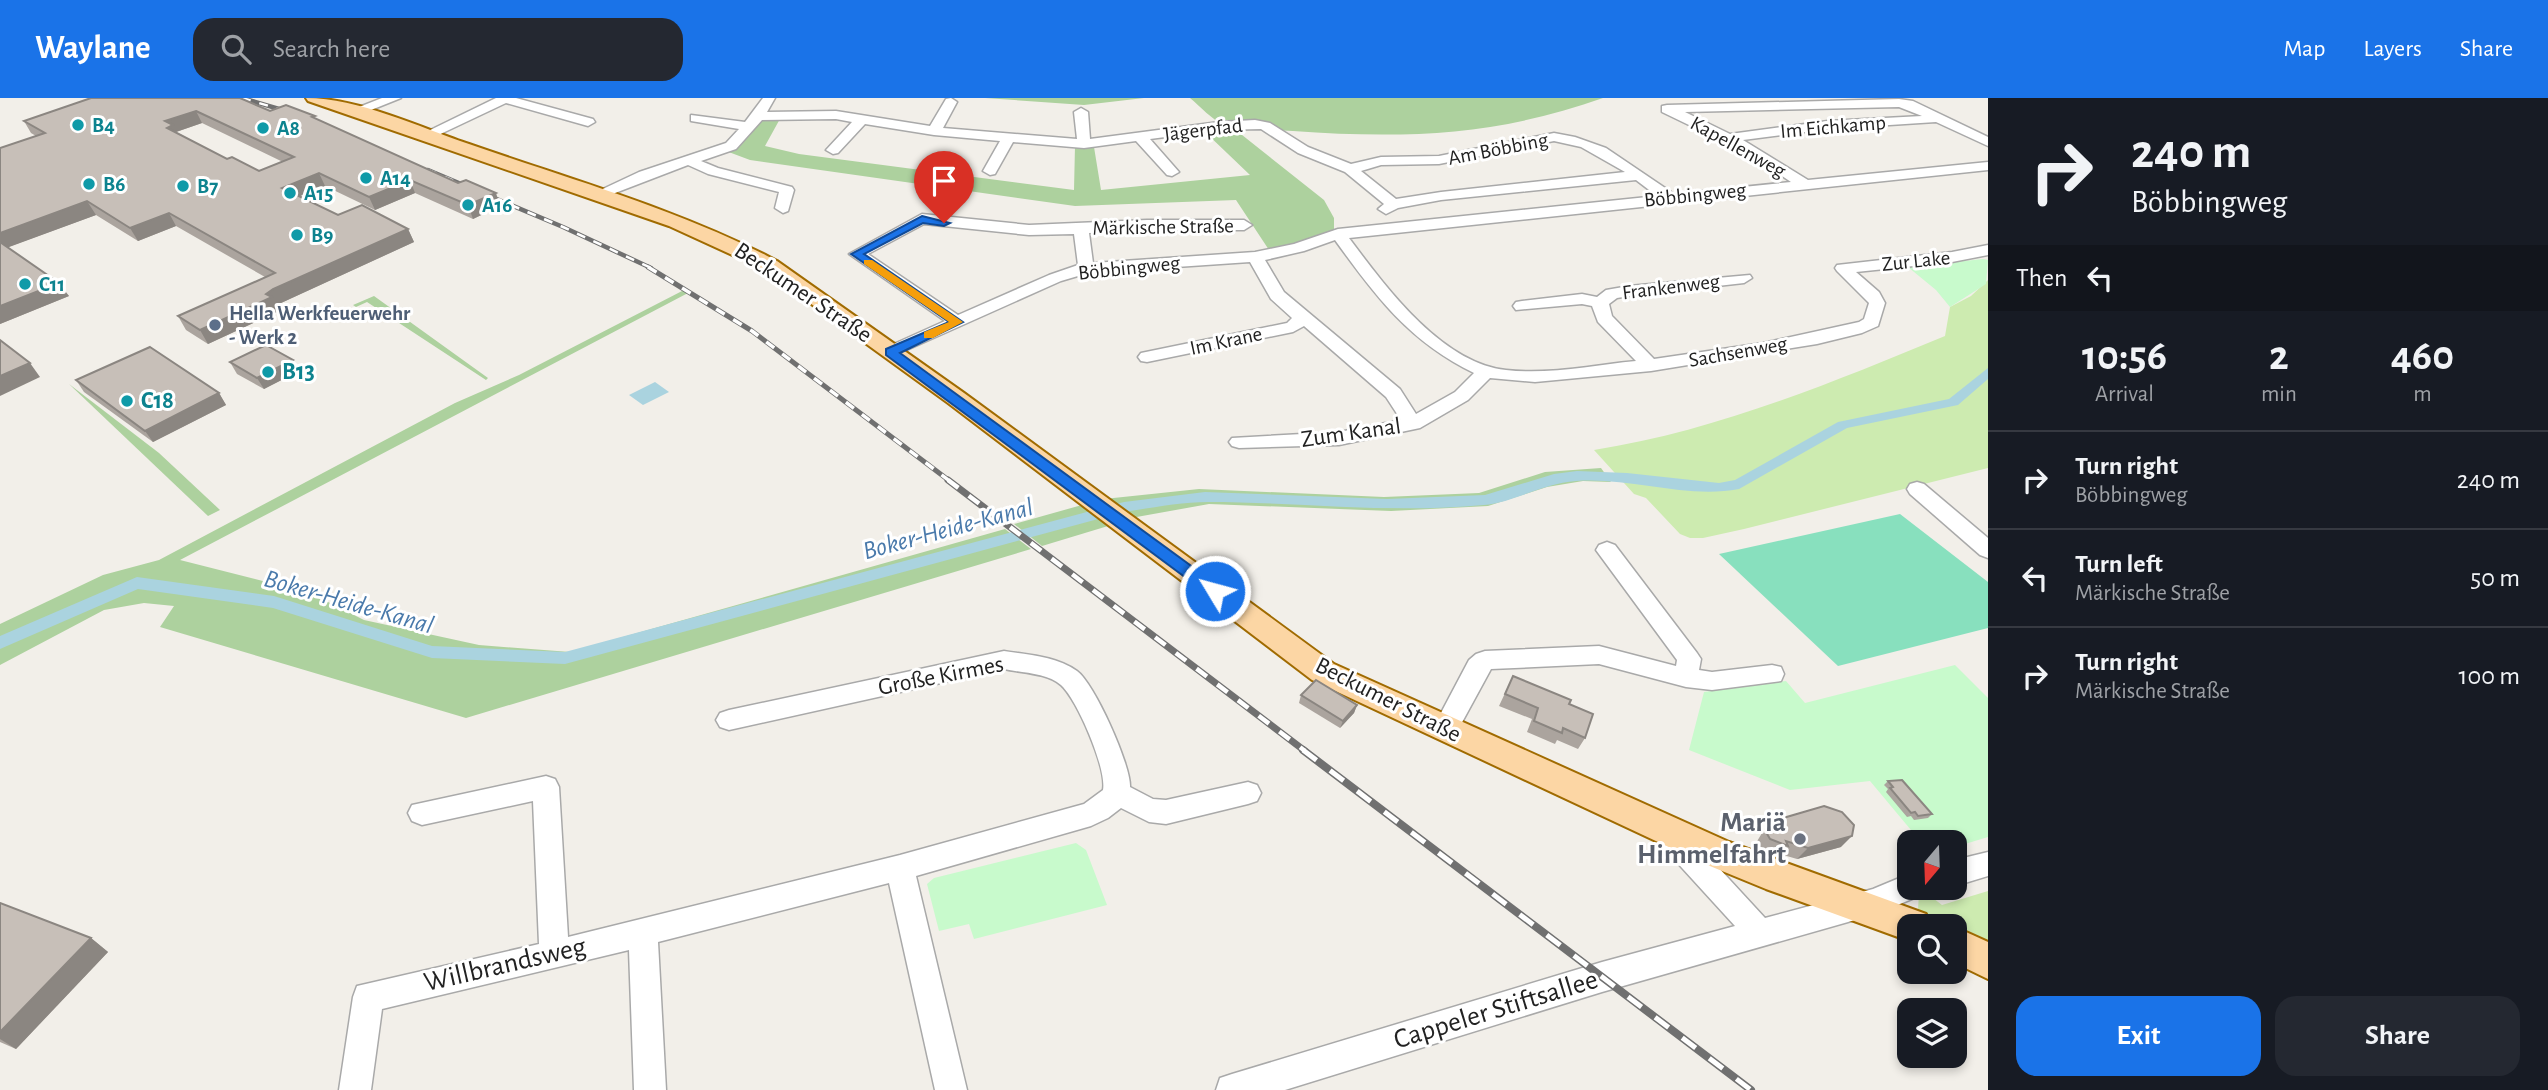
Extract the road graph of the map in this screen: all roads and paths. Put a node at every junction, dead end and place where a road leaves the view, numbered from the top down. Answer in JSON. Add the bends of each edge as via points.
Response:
{"nodes":[{"id":1,"x":314,"y":98,"type":"edge"},
{"id":2,"x":395,"y":98,"type":"edge"},
{"id":3,"x":769,"y":98,"type":"edge"},
{"id":4,"x":506,"y":99,"type":"edge"},
{"id":5,"x":951,"y":102,"type":"dead end"},
{"id":6,"x":356,"y":111,"type":"junction"},
{"id":7,"x":1081,"y":112,"type":"dead end"},
{"id":8,"x":696,"y":118,"type":"dead end"},
{"id":9,"x":863,"y":118,"type":"junction"},
{"id":10,"x":1937,"y":119,"type":"junction"},
{"id":11,"x":588,"y":121,"type":"dead end"},
{"id":12,"x":754,"y":122,"type":"junction"},
{"id":13,"x":934,"y":131,"type":"junction"},
{"id":14,"x":428,"y":135,"type":"junction"},
{"id":15,"x":1010,"y":136,"type":"junction"},
{"id":16,"x":1140,"y":137,"type":"junction"},
{"id":17,"x":1730,"y":138,"type":"junction"},
{"id":18,"x":1988,"y":142,"type":"edge"},
{"id":19,"x":1084,"y":144,"type":"junction"},
{"id":20,"x":833,"y":150,"type":"dead end"},
{"id":21,"x":690,"y":161,"type":"junction"},
{"id":22,"x":1988,"y":166,"type":"edge"},
{"id":23,"x":1350,"y":169,"type":"junction"},
{"id":24,"x":990,"y":171,"type":"dead end"},
{"id":25,"x":1172,"y":172,"type":"dead end"},
{"id":26,"x":1638,"y":175,"type":"junction"},
{"id":27,"x":1803,"y":184,"type":"junction"},
{"id":28,"x":597,"y":195,"type":"junction"},
{"id":29,"x":1669,"y":198,"type":"junction"},
{"id":30,"x":1390,"y":207,"type":"junction"},
{"id":31,"x":783,"y":208,"type":"dead end"},
{"id":32,"x":1244,"y":225,"type":"dead end"},
{"id":33,"x":1402,"y":227,"type":"junction"},
{"id":34,"x":1081,"y":229,"type":"junction"},
{"id":35,"x":1338,"y":234,"type":"junction"},
{"id":36,"x":840,"y":245,"type":"dead end"},
{"id":37,"x":1988,"y":250,"type":"edge"},
{"id":38,"x":856,"y":254,"type":"junction"},
{"id":39,"x":1255,"y":257,"type":"junction"},
{"id":40,"x":1086,"y":268,"type":"junction"},
{"id":41,"x":1843,"y":268,"type":"joint"},
{"id":42,"x":1744,"y":278,"type":"dead end"},
{"id":43,"x":1600,"y":303,"type":"junction"},
{"id":44,"x":1522,"y":306,"type":"dead end"},
{"id":45,"x":1302,"y":317,"type":"junction"},
{"id":46,"x":957,"y":322,"type":"junction"},
{"id":47,"x":891,"y":352,"type":"junction"},
{"id":48,"x":1147,"y":357,"type":"dead end"},
{"id":49,"x":1651,"y":366,"type":"junction"},
{"id":50,"x":1486,"y":372,"type":"junction"},
{"id":51,"x":1533,"y":376,"type":"joint"},
{"id":52,"x":1413,"y":424,"type":"junction"},
{"id":53,"x":1239,"y":442,"type":"dead end"},
{"id":54,"x":1917,"y":489,"type":"dead end"},
{"id":55,"x":1606,"y":550,"type":"dead end"},
{"id":56,"x":1988,"y":550,"type":"edge"},
{"id":57,"x":1772,"y":674,"type":"dead end"},
{"id":58,"x":1686,"y":678,"type":"junction"},
{"id":59,"x":729,"y":719,"type":"dead end"},
{"id":60,"x":1445,"y":730,"type":"junction"},
{"id":61,"x":1116,"y":792,"type":"junction"},
{"id":62,"x":1248,"y":793,"type":"dead end"},
{"id":63,"x":422,"y":813,"type":"dead end"},
{"id":64,"x":1666,"y":831,"type":"junction"},
{"id":65,"x":1988,"y":864,"type":"edge"},
{"id":66,"x":900,"y":869,"type":"junction"},
{"id":67,"x":1967,"y":870,"type":"edge"},
{"id":68,"x":1897,"y":891,"type":"edge"},
{"id":69,"x":1857,"y":905,"type":"junction"},
{"id":70,"x":1897,"y":920,"type":"edge"},
{"id":71,"x":643,"y":933,"type":"junction"},
{"id":72,"x":1760,"y":933,"type":"junction"},
{"id":73,"x":1967,"y":950,"type":"edge"},
{"id":74,"x":554,"y":955,"type":"junction"},
{"id":75,"x":1988,"y":961,"type":"edge"},
{"id":76,"x":1243,"y":1088,"type":"edge"},
{"id":77,"x":355,"y":1090,"type":"edge"},
{"id":78,"x":650,"y":1090,"type":"edge"},
{"id":79,"x":951,"y":1090,"type":"edge"}],
"edges":[{"from":1,"to":6,"type":"main road","name":"Beckumer Straße"},
{"from":2,"to":6,"type":"street"},
{"from":3,"to":12,"type":"street"},
{"from":4,"to":11,"type":"street"},
{"from":4,"to":14,"type":"street"},
{"from":5,"to":13,"type":"street"},
{"from":6,"to":14,"type":"main road","name":"Beckumer Straße"},
{"from":7,"to":19,"type":"street"},
{"from":8,"to":12,"type":"street","name":"Jägerpfad"},
{"from":9,"to":12,"type":"street","name":"Jägerpfad","via":[[803,114]]},
{"from":9,"to":13,"type":"street","name":"Jägerpfad"},
{"from":9,"to":20,"type":"street"},
{"from":10,"to":17,"type":"street","name":"Im Eichkamp","via":[[1828,125]]},
{"from":10,"to":17,"type":"street","name":"Kapellenweg","via":[[1899,103],[1667,109]]},
{"from":10,"to":18,"type":"street","name":"Kapellenweg"},
{"from":12,"to":21,"type":"street","via":[[731,146]]},
{"from":13,"to":15,"type":"street","name":"Jägerpfad"},
{"from":14,"to":28,"type":"main road","name":"Beckumer Straße"},
{"from":15,"to":19,"type":"street","name":"Jägerpfad"},
{"from":15,"to":24,"type":"street"},
{"from":16,"to":19,"type":"street","name":"Jägerpfad"},
{"from":16,"to":23,"type":"street","name":"Jägerpfad","via":[[1238,124],[1265,126],[1303,150]]},
{"from":16,"to":25,"type":"street","name":"Jägerpfad"},
{"from":17,"to":27,"type":"street","name":"Kapellenweg"},
{"from":21,"to":28,"type":"street"},
{"from":21,"to":31,"type":"street","via":[[787,190]]},
{"from":22,"to":27,"type":"street","name":"Böbbingweg"},
{"from":23,"to":26,"type":"street","name":"Am Böbbing","via":[[1381,161],[1439,160],[1554,137],[1575,140]]},
{"from":23,"to":30,"type":"street"},
{"from":26,"to":29,"type":"street","name":"Am Böbbing"},
{"from":26,"to":30,"type":"street","name":"Am Böbbing","via":[[1441,196]]},
{"from":27,"to":29,"type":"street","name":"Böbbingweg"},
{"from":28,"to":47,"type":"main road","name":"Beckumer Straße","via":[[746,251]]},
{"from":29,"to":33,"type":"street","name":"Böbbingweg"},
{"from":30,"to":33,"type":"street"},
{"from":30,"to":35,"type":"street","name":"Böbbingweg","via":[[1369,213]]},
{"from":32,"to":34,"type":"street","name":"Märkische Straße"},
{"from":33,"to":35,"type":"street","name":"Böbbingweg"},
{"from":34,"to":38,"type":"street","name":"Märkische Straße","via":[[1029,230],[922,219]]},
{"from":34,"to":40,"type":"street","name":"Märkische Straße"},
{"from":35,"to":39,"type":"street","name":"Böbbingweg"},
{"from":35,"to":50,"type":"street","via":[[1383,295],[1421,336]]},
{"from":36,"to":38,"type":"street"},
{"from":37,"to":41,"type":"street","name":"Zur Lake"},
{"from":38,"to":46,"type":"street"},
{"from":39,"to":40,"type":"street","name":"Böbbingweg"},
{"from":39,"to":45,"type":"street","name":"Im Krane","via":[[1277,295]]},
{"from":40,"to":46,"type":"street","name":"Böbbingweg"},
{"from":41,"to":49,"type":"street","name":"Sachsenweg","via":[[1877,303],[1872,322],[1866,326],[1736,354]]},
{"from":42,"to":43,"type":"street","name":"Frankenweg","via":[[1629,291]]},
{"from":43,"to":44,"type":"street","name":"Frankenweg","via":[[1582,299]]},
{"from":43,"to":49,"type":"street","name":"Frankenweg","via":[[1604,318]]},
{"from":45,"to":48,"type":"street","name":"Im Krane","via":[[1293,327]]},
{"from":45,"to":52,"type":"street","name":"Im Krane","via":[[1393,393]]},
{"from":46,"to":47,"type":"street","name":"Böbbingweg"},
{"from":47,"to":60,"type":"main road","name":"Beckumer Straße","via":[[1323,671]]},
{"from":49,"to":51,"type":"street","name":"Sachsenweg"},
{"from":50,"to":51,"type":"street"},
{"from":50,"to":52,"type":"street","name":"Zum Kanal","via":[[1444,410]]},
{"from":52,"to":53,"type":"street","name":"Zum Kanal","via":[[1362,436]]},
{"from":54,"to":56,"type":"street"},
{"from":55,"to":58,"type":"street","via":[[1689,659]]},
{"from":57,"to":58,"type":"street","via":[[1712,681]]},
{"from":58,"to":60,"type":"street","via":[[1599,655],[1485,660]]},
{"from":59,"to":61,"type":"street","name":"Große Kirmes","via":[[1004,660],[1019,662],[1056,670],[1071,679],[1115,766]]},
{"from":60,"to":64,"type":"main road","name":"Beckumer Straße"},
{"from":61,"to":62,"type":"street","via":[[1149,810],[1166,811]]},
{"from":61,"to":66,"type":"street","via":[[1091,814]]},
{"from":63,"to":74,"type":"street","via":[[546,787]]},
{"from":64,"to":69,"type":"main road","name":"Beckumer Straße"},
{"from":64,"to":72,"type":"street"},
{"from":65,"to":67,"type":"street"},
{"from":66,"to":71,"type":"street"},
{"from":66,"to":79,"type":"street"},
{"from":68,"to":69,"type":"street","name":"Cappeler Stiftsallee"},
{"from":69,"to":70,"type":"main road","name":"Beckumer Straße"},
{"from":69,"to":72,"type":"street","name":"Cappeler Stiftsallee"},
{"from":71,"to":74,"type":"street","name":"Willbrandsweg"},
{"from":71,"to":78,"type":"street"},
{"from":72,"to":76,"type":"street","name":"Cappeler Stiftsallee"},
{"from":73,"to":75,"type":"main road"},
{"from":74,"to":77,"type":"street","name":"Willbrandsweg","via":[[368,997]]}]}
